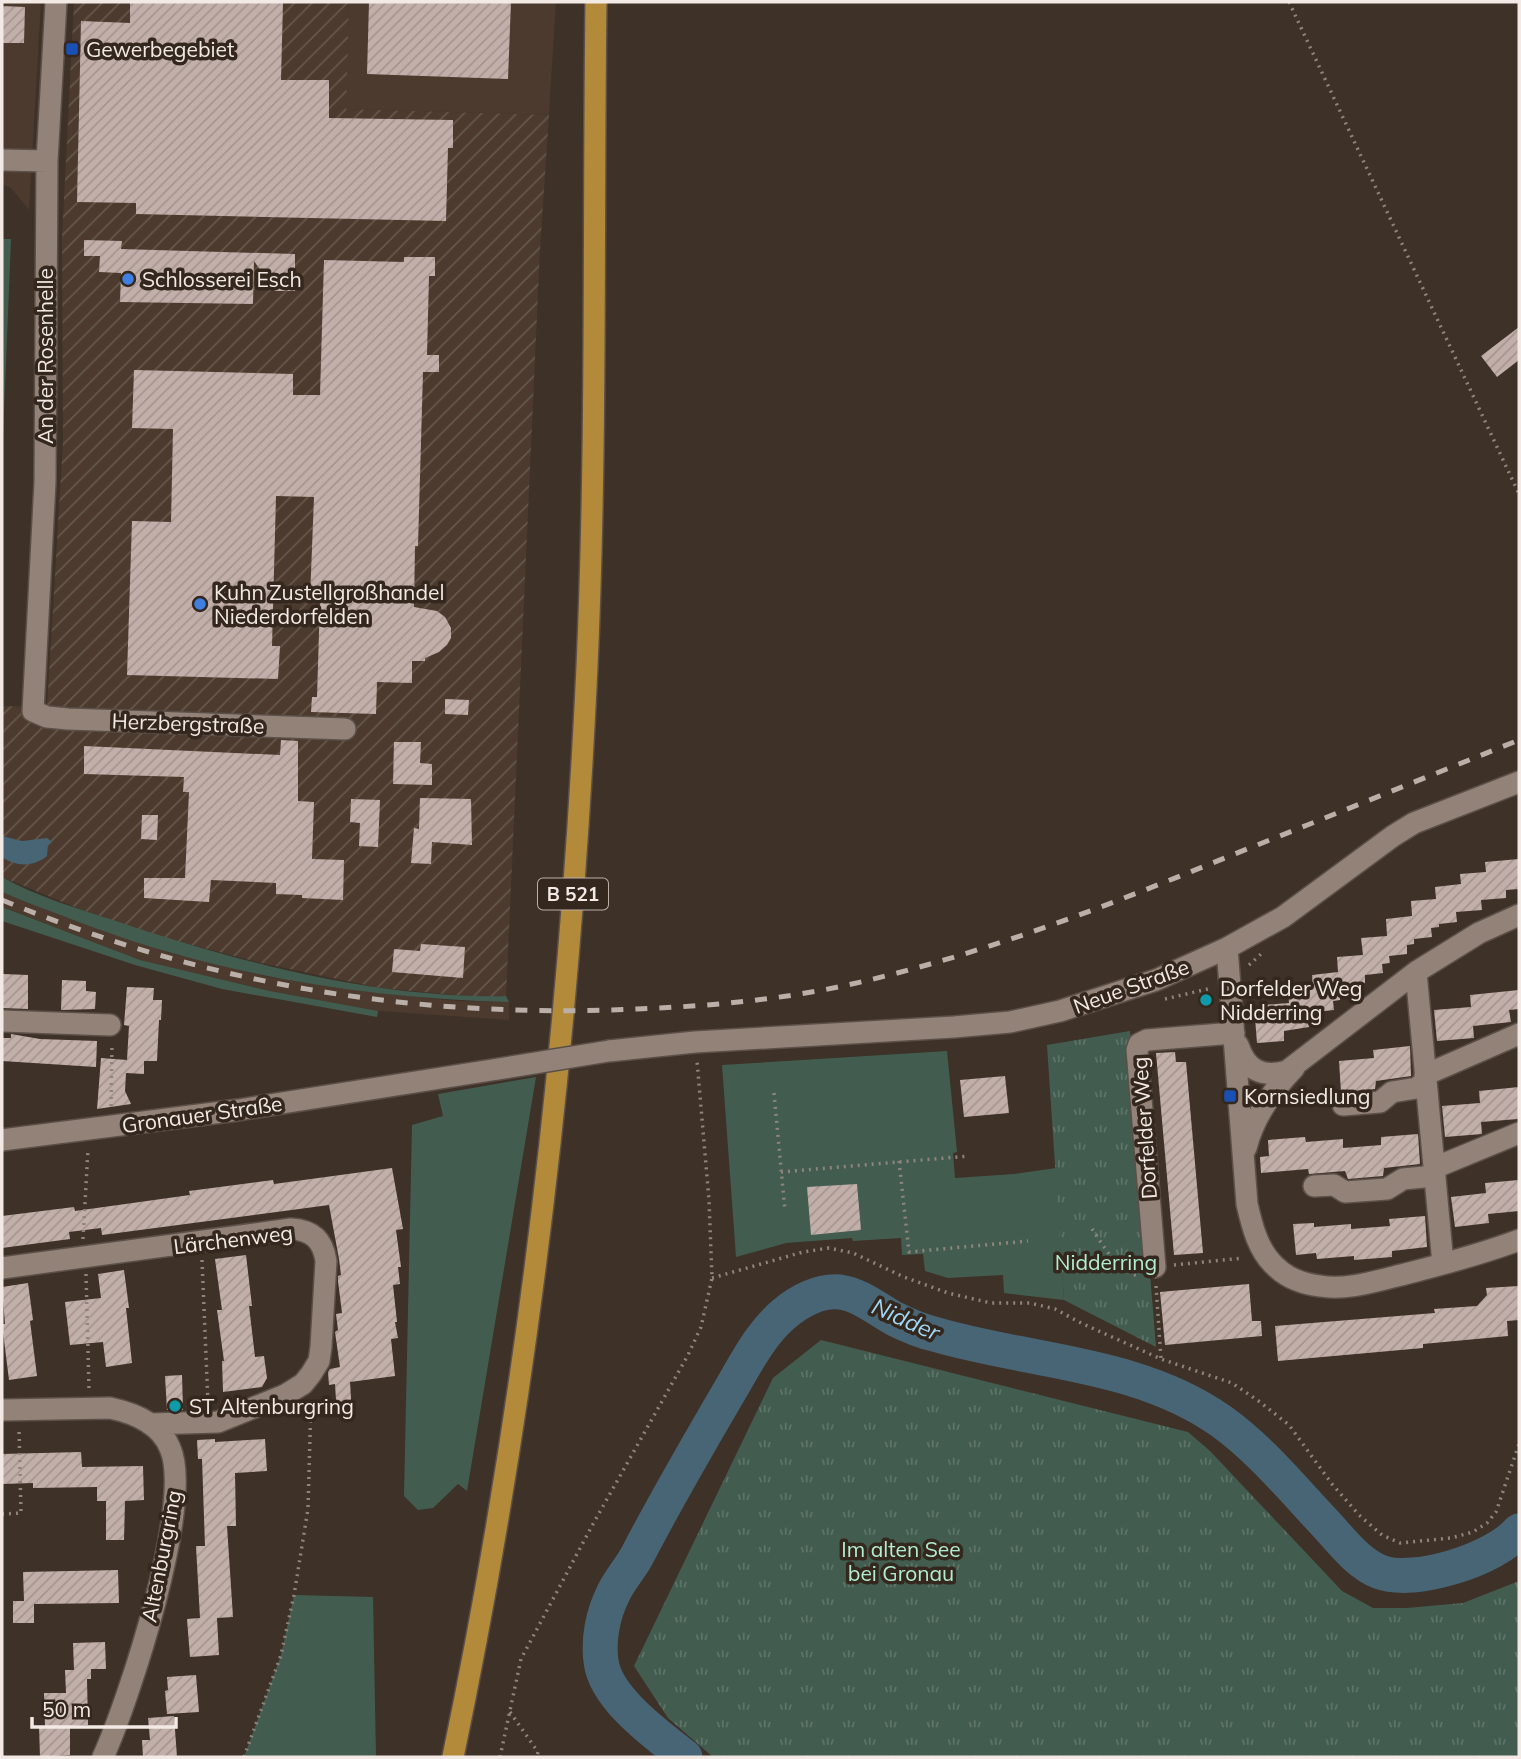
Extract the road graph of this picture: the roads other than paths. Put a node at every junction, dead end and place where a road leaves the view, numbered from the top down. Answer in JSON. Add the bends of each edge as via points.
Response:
{"nodes":[{"id":1,"x":56,"y":2,"type":"edge"},
{"id":2,"x":596,"y":2,"type":"edge"},
{"id":3,"x":2,"y":160,"type":"edge"},
{"id":4,"x":47,"y":161,"type":"junction"},
{"id":5,"x":33,"y":711,"type":"joint"},
{"id":6,"x":345,"y":729,"type":"dead end"},
{"id":7,"x":1519,"y":782,"type":"edge"},
{"id":8,"x":1519,"y":915,"type":"edge"},
{"id":9,"x":1227,"y":948,"type":"junction"},
{"id":10,"x":1416,"y":972,"type":"junction"},
{"id":11,"x":2,"y":1021,"type":"edge"},
{"id":12,"x":110,"y":1025,"type":"road end"},
{"id":13,"x":1234,"y":1033,"type":"junction"},
{"id":14,"x":1519,"y":1034,"type":"edge"},
{"id":15,"x":1298,"y":1064,"type":"junction"},
{"id":16,"x":498,"y":1069,"type":"joint"},
{"id":17,"x":1426,"y":1077,"type":"junction"},
{"id":18,"x":1343,"y":1105,"type":"dead end"},
{"id":19,"x":1519,"y":1133,"type":"edge"},
{"id":20,"x":2,"y":1140,"type":"edge"},
{"id":21,"x":1243,"y":1159,"type":"junction"},
{"id":22,"x":1434,"y":1172,"type":"junction"},
{"id":23,"x":1314,"y":1186,"type":"dead end"},
{"id":24,"x":1519,"y":1240,"type":"edge"},
{"id":25,"x":1443,"y":1264,"type":"junction"},
{"id":26,"x":1155,"y":1267,"type":"road end"},
{"id":27,"x":2,"y":1268,"type":"edge"},
{"id":28,"x":10,"y":1409,"type":"edge"},
{"id":29,"x":150,"y":1424,"type":"junction"},
{"id":30,"x":103,"y":1757,"type":"edge"},
{"id":31,"x":453,"y":1757,"type":"edge"}],
"edges":[{"from":1,"to":4,"type":"street","name":"An der Rosenhelle"},
{"from":2,"to":31,"type":"main road","number":"B 521","via":[[588,624],[566,987],[517,1398]]},
{"from":3,"to":4,"type":"street"},
{"from":4,"to":5,"type":"street","name":"An der Rosenhelle","via":[[45,482]]},
{"from":5,"to":6,"type":"street","name":"Herzbergstraße","via":[[68,719]]},
{"from":7,"to":9,"type":"street","name":"Neue Straße","via":[[1414,824],[1283,917]]},
{"from":8,"to":10,"type":"street","via":[[1479,933]]},
{"from":9,"to":13,"type":"street"},
{"from":9,"to":16,"type":"street","name":"Neue Straße","bridge":true,"via":[[1126,990],[1010,1022],[696,1049],[609,1051]]},
{"from":10,"to":15,"type":"street"},
{"from":10,"to":17,"type":"street"},
{"from":11,"to":12,"type":"street"},
{"from":13,"to":15,"type":"street","via":[[1254,1071],[1275,1074]]},
{"from":13,"to":21,"type":"street"},
{"from":13,"to":26,"type":"street","name":"Dorfelder Weg","via":[[1139,1044]]},
{"from":14,"to":17,"type":"street"},
{"from":15,"to":21,"type":"street","via":[[1255,1120]]},
{"from":16,"to":20,"type":"street","name":"Gronauer Straße","via":[[238,1110]]},
{"from":17,"to":18,"type":"street","via":[[1417,1088],[1392,1092],[1380,1101]]},
{"from":17,"to":22,"type":"street"},
{"from":19,"to":22,"type":"street"},
{"from":21,"to":25,"type":"street","via":[[1251,1223],[1266,1255],[1287,1276],[1321,1287],[1341,1287]]},
{"from":22,"to":23,"type":"street","via":[[1377,1190],[1345,1192],[1334,1185]]},
{"from":22,"to":25,"type":"street"},
{"from":24,"to":25,"type":"street"},
{"from":27,"to":29,"type":"street","name":"Lärchenweg","via":[[291,1229],[308,1232],[318,1241],[326,1261],[321,1347],[303,1384],[224,1420]]},
{"from":28,"to":29,"type":"street","name":"Altenburgring","via":[[110,1408]]},
{"from":29,"to":30,"type":"street","name":"Altenburgring","via":[[165,1439],[173,1457],[173,1516],[159,1586],[127,1698]]}]}
